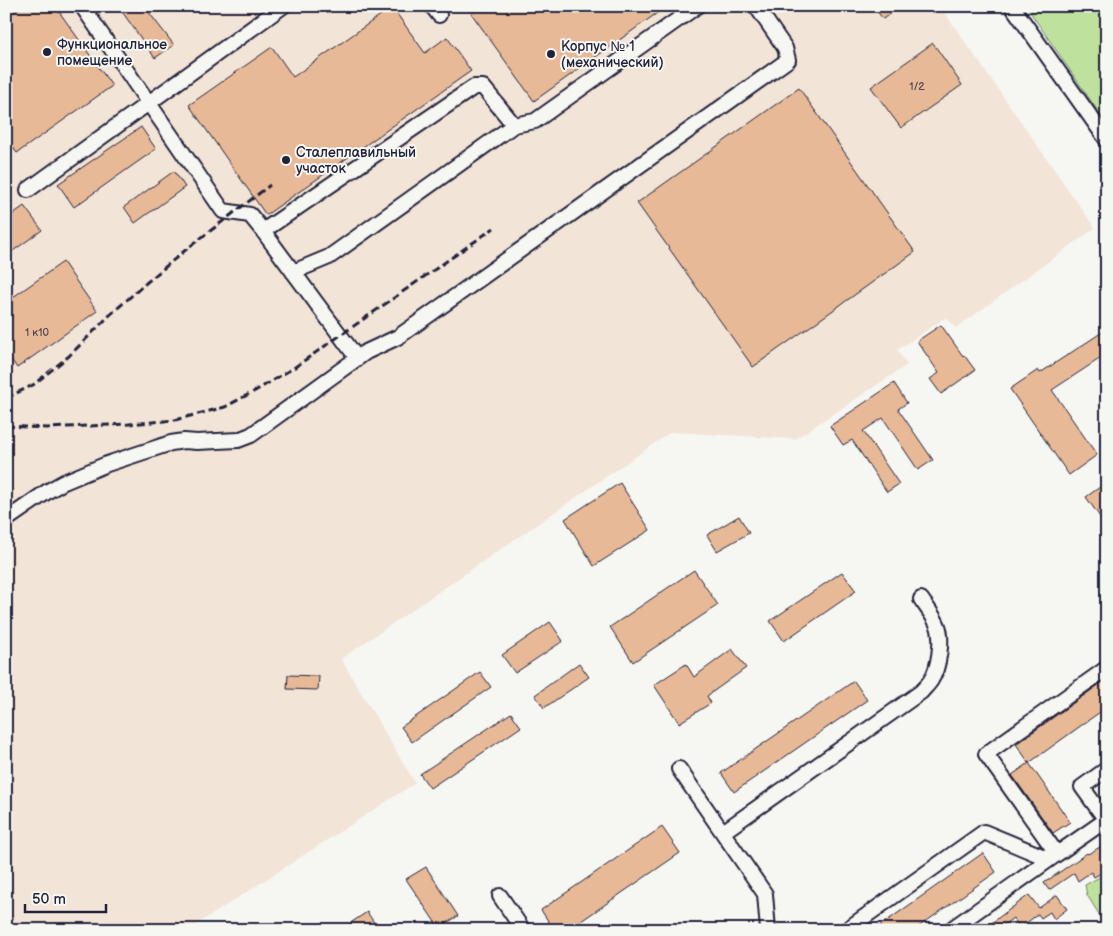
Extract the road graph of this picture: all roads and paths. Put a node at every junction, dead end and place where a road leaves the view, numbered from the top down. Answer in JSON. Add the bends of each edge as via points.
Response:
{"nodes":[{"id":1,"x":82,"y":6,"type":"edge"},
{"id":2,"x":283,"y":6,"type":"edge"},
{"id":3,"x":697,"y":6,"type":"edge"},
{"id":4,"x":756,"y":6,"type":"edge"},
{"id":5,"x":1012,"y":6,"type":"edge"},
{"id":6,"x":149,"y":102,"type":"junction"},
{"id":7,"x":514,"y":125,"type":"junction"},
{"id":8,"x":1105,"y":136,"type":"edge"},
{"id":9,"x":28,"y":190,"type":"dead end"},
{"id":10,"x":263,"y":231,"type":"junction"},
{"id":11,"x":293,"y":272,"type":"junction"},
{"id":12,"x":357,"y":358,"type":"junction"},
{"id":13,"x":6,"y":520,"type":"edge"},
{"id":14,"x":921,"y":599,"type":"dead end"},
{"id":15,"x":1107,"y":668,"type":"edge"},
{"id":16,"x":679,"y":769,"type":"dead end"},
{"id":17,"x":1107,"y":769,"type":"edge"},
{"id":18,"x":1106,"y":820,"type":"edge"},
{"id":19,"x":723,"y":832,"type":"junction"},
{"id":20,"x":1053,"y":856,"type":"junction"},
{"id":21,"x":500,"y":896,"type":"dead end"},
{"id":22,"x":523,"y":930,"type":"edge"},
{"id":23,"x":768,"y":930,"type":"edge"},
{"id":24,"x":846,"y":930,"type":"edge"},
{"id":25,"x":950,"y":930,"type":"edge"}],
"edges":[{"from":1,"to":6,"type":"street"},
{"from":2,"to":6,"type":"street"},
{"from":3,"to":7,"type":"street","via":[[535,121]]},
{"from":4,"to":12,"type":"street","via":[[786,48],[788,60],[398,337]]},
{"from":5,"to":8,"type":"street"},
{"from":6,"to":9,"type":"street"},
{"from":6,"to":10,"type":"street","via":[[223,211],[250,215]]},
{"from":7,"to":10,"type":"street","via":[[483,87],[474,87]]},
{"from":7,"to":11,"type":"street","via":[[329,257]]},
{"from":10,"to":11,"type":"street"},
{"from":11,"to":12,"type":"street"},
{"from":12,"to":13,"type":"street","via":[[251,435],[238,440],[171,443],[107,464],[64,482]]},
{"from":14,"to":19,"type":"street","via":[[939,628],[940,644],[932,679],[921,692]]},
{"from":15,"to":20,"type":"street","via":[[986,754]]},
{"from":16,"to":19,"type":"street"},
{"from":17,"to":18,"type":"street","via":[[1082,787]]},
{"from":18,"to":20,"type":"street"},
{"from":19,"to":23,"type":"street","via":[[765,894]]},
{"from":20,"to":24,"type":"street","via":[[984,832]]},
{"from":20,"to":25,"type":"street"},
{"from":21,"to":22,"type":"street"}]}
